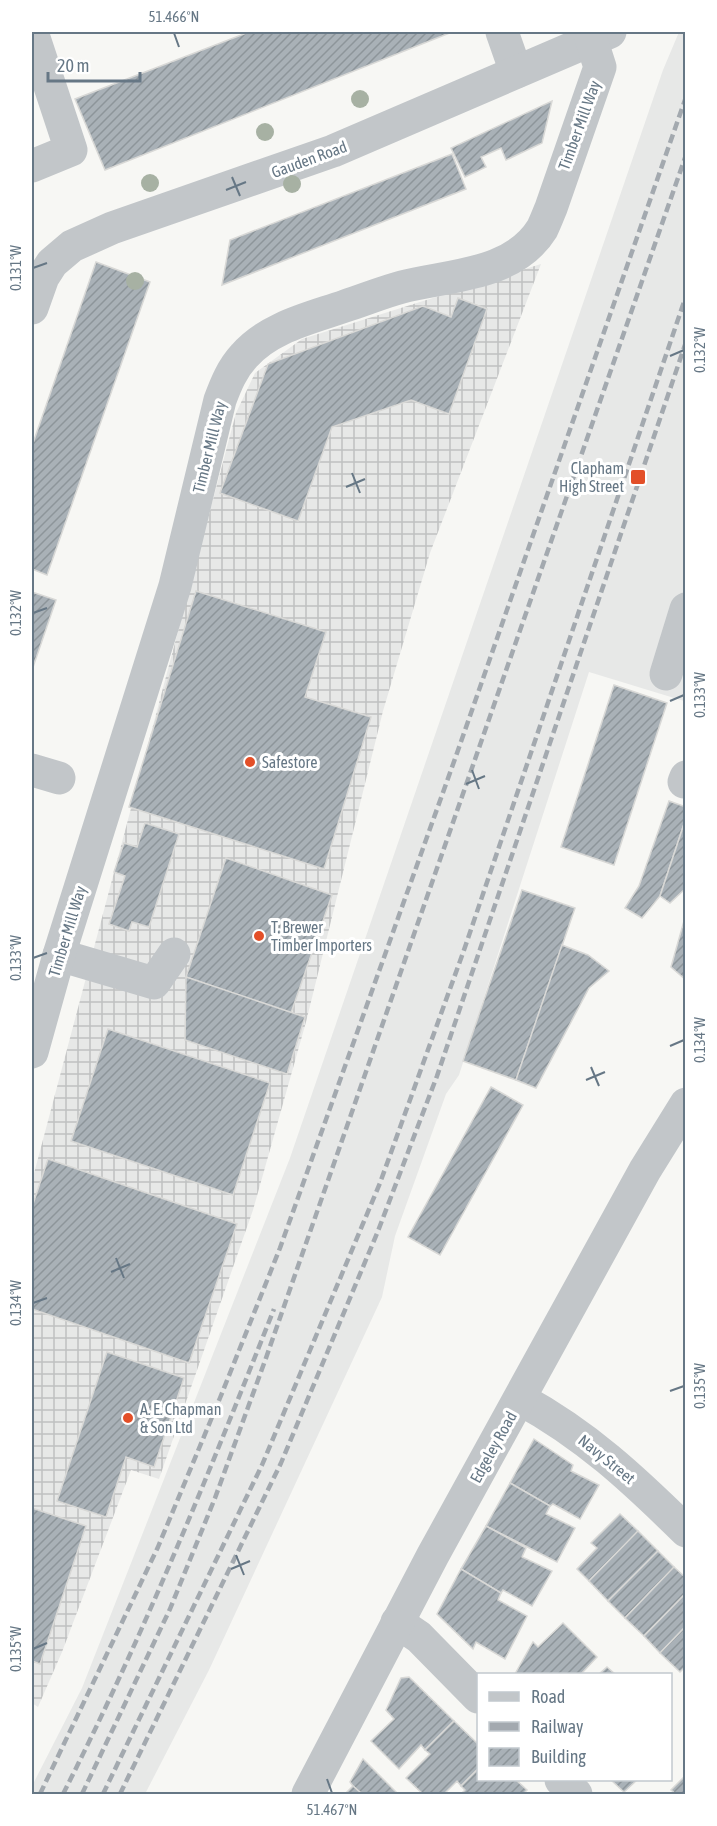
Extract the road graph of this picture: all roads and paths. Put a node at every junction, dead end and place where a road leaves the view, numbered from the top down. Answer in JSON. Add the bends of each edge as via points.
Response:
{"nodes":[{"id":1,"x":32,"y":32,"type":"edge"},
{"id":2,"x":502,"y":32,"type":"edge"},
{"id":3,"x":601,"y":35,"type":"edge"},
{"id":4,"x":516,"y":72,"type":"junction"},
{"id":5,"x":32,"y":166,"type":"edge"},
{"id":6,"x":32,"y":308,"type":"edge"},
{"id":7,"x":686,"y":609,"type":"edge"},
{"id":8,"x":666,"y":674,"type":"dead end"},
{"id":9,"x":174,"y":954,"type":"dead end"},
{"id":10,"x":60,"y":955,"type":"junction"},
{"id":11,"x":32,"y":1052,"type":"edge"},
{"id":12,"x":686,"y":1104,"type":"edge"},
{"id":13,"x":520,"y":1399,"type":"junction"},
{"id":14,"x":686,"y":1531,"type":"edge"},
{"id":15,"x":397,"y":1622,"type":"junction"},
{"id":16,"x":477,"y":1696,"type":"edge"},
{"id":17,"x":563,"y":1781,"type":"edge"},
{"id":18,"x":308,"y":1794,"type":"edge"},
{"id":19,"x":576,"y":1794,"type":"edge"}],
"edges":[{"from":1,"to":5,"type":"street","via":[[71,150]]},
{"from":2,"to":4,"type":"street"},
{"from":3,"to":4,"type":"street","name":"Gauden Road"},
{"from":3,"to":10,"type":"street","name":"Timber Mill Way","via":[[600,67],[542,229],[528,246],[480,272],[402,287],[289,325],[244,355],[230,375],[220,400],[175,586]]},
{"from":4,"to":6,"type":"street","name":"Gauden Road","via":[[333,152],[112,228],[72,246],[52,263]]},
{"from":7,"to":8,"type":"street"},
{"from":9,"to":10,"type":"street","via":[[154,983]]},
{"from":10,"to":11,"type":"street","name":"Timber Mill Way"},
{"from":12,"to":13,"type":"street","name":"Edgeley Road","via":[[645,1170]]},
{"from":13,"to":14,"type":"street","name":"Navy Street","via":[[587,1441]]},
{"from":13,"to":15,"type":"street","name":"Edgeley Road"},
{"from":15,"to":16,"type":"street","via":[[419,1637]]},
{"from":15,"to":18,"type":"street","name":"Edgeley Road"},
{"from":17,"to":19,"type":"street"}]}
